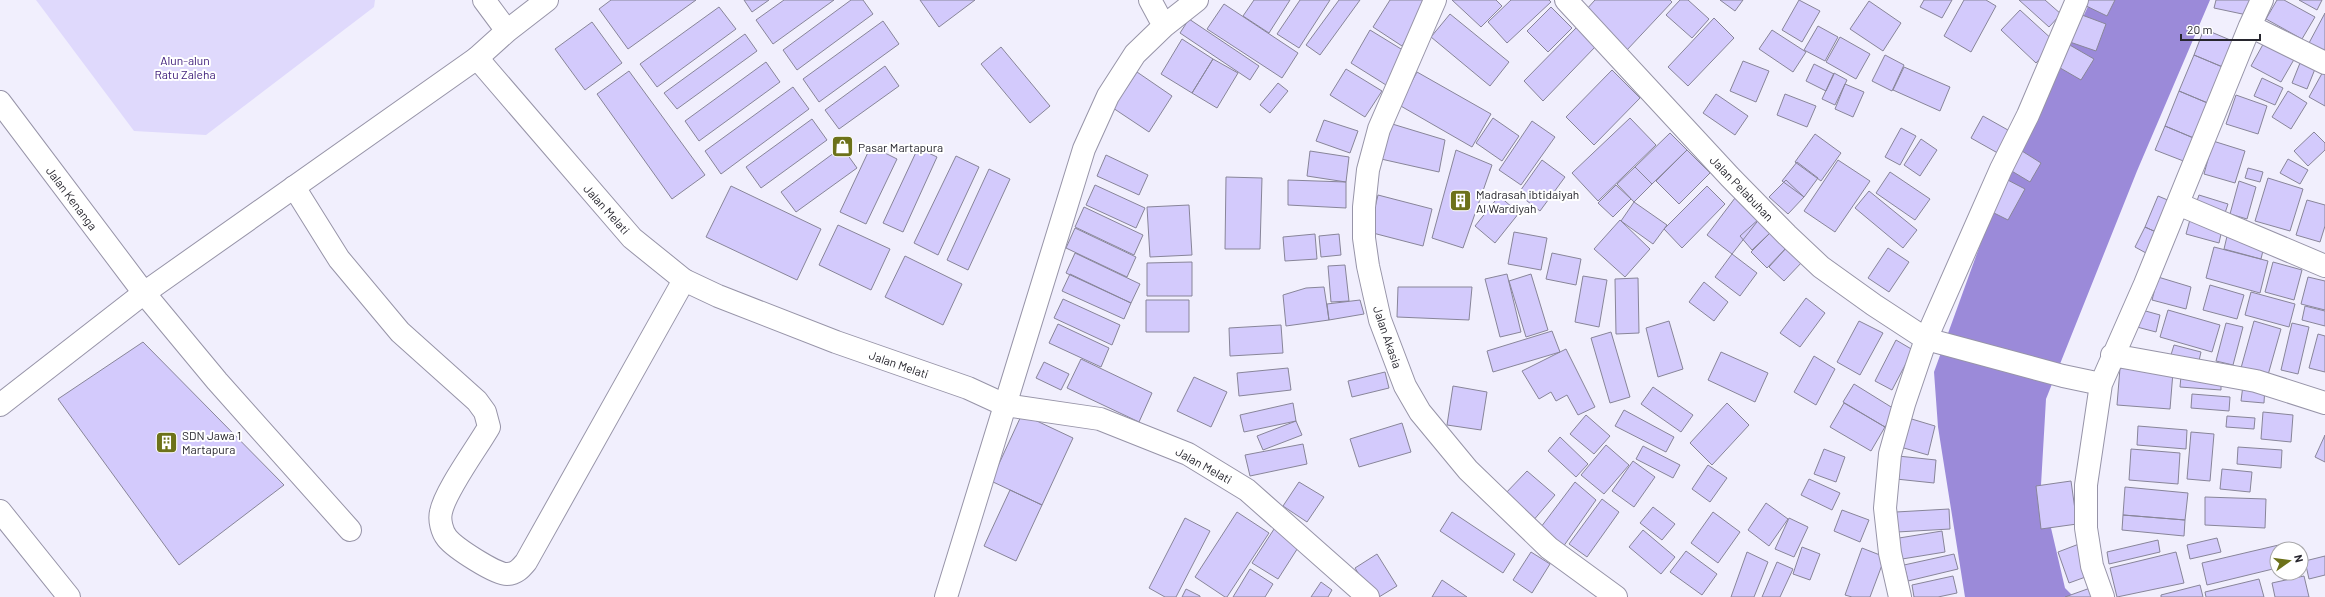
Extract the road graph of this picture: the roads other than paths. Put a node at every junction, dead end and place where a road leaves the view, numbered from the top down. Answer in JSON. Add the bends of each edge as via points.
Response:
{"nodes":[{"id":1,"x":484,"y":0,"type":"edge"},
{"id":2,"x":547,"y":0,"type":"edge"},
{"id":3,"x":1150,"y":0,"type":"edge"},
{"id":4,"x":1197,"y":0,"type":"edge"},
{"id":5,"x":1435,"y":0,"type":"edge"},
{"id":6,"x":1566,"y":0,"type":"edge"},
{"id":7,"x":2077,"y":0,"type":"edge"},
{"id":8,"x":2262,"y":0,"type":"edge"},
{"id":9,"x":1164,"y":26,"type":"junction"},
{"id":10,"x":2250,"y":26,"type":"junction"},
{"id":11,"x":507,"y":31,"type":"junction"},
{"id":12,"x":477,"y":58,"type":"junction"},
{"id":13,"x":2325,"y":63,"type":"edge"},
{"id":14,"x":0,"y":102,"type":"edge"},
{"id":15,"x":294,"y":187,"type":"junction"},
{"id":16,"x":2178,"y":204,"type":"junction"},
{"id":17,"x":2325,"y":266,"type":"edge"},
{"id":18,"x":684,"y":280,"type":"junction"},
{"id":19,"x":144,"y":293,"type":"junction"},
{"id":20,"x":1934,"y":341,"type":"junction"},
{"id":21,"x":2112,"y":355,"type":"junction"},
{"id":22,"x":2101,"y":384,"type":"junction"},
{"id":23,"x":2325,"y":403,"type":"edge"},
{"id":24,"x":0,"y":405,"type":"edge"},
{"id":25,"x":1005,"y":405,"type":"junction"},
{"id":26,"x":0,"y":511,"type":"edge"},
{"id":27,"x":350,"y":530,"type":"dead end"},
{"id":28,"x":69,"y":597,"type":"edge"},
{"id":29,"x":946,"y":597,"type":"edge"},
{"id":30,"x":1368,"y":597,"type":"edge"},
{"id":31,"x":1616,"y":597,"type":"edge"},
{"id":32,"x":1900,"y":597,"type":"edge"},
{"id":33,"x":2103,"y":597,"type":"edge"}],
"edges":[{"from":1,"to":11,"type":"street"},
{"from":2,"to":11,"type":"street"},
{"from":3,"to":9,"type":"street"},
{"from":4,"to":9,"type":"street"},
{"from":5,"to":31,"type":"street","name":"Jalan Akasia","via":[[1379,129],[1368,170],[1364,238],[1380,320],[1405,386],[1420,412],[1468,470],[1548,548]]},
{"from":6,"to":20,"type":"street","name":"Jalan Pelabuhan","via":[[1730,177],[1821,267]]},
{"from":7,"to":20,"type":"street","via":[[2028,115],[2001,169]]},
{"from":8,"to":10,"type":"street"},
{"from":9,"to":25,"type":"street","via":[[1135,54],[1108,96],[1084,149]]},
{"from":10,"to":13,"type":"street"},
{"from":10,"to":16,"type":"street"},
{"from":11,"to":12,"type":"street"},
{"from":12,"to":15,"type":"street"},
{"from":12,"to":18,"type":"street","name":"Jalan Melati","via":[[632,238]]},
{"from":14,"to":19,"type":"street","name":"Jalan Kenanga"},
{"from":15,"to":18,"type":"street","via":[[339,259],[400,332],[486,412],[489,427],[446,498],[440,513],[441,526],[447,538],[497,572],[514,573],[526,562]]},
{"from":15,"to":19,"type":"street"},
{"from":16,"to":17,"type":"street"},
{"from":16,"to":21,"type":"street","via":[[2146,284]]},
{"from":18,"to":25,"type":"street","name":"Jalan Melati","via":[[836,342],[968,388]]},
{"from":19,"to":24,"type":"street"},
{"from":19,"to":27,"type":"street","name":"Jalan Kenanga","via":[[217,381]]},
{"from":20,"to":22,"type":"street","name":"Jalan Pelabuhan"},
{"from":20,"to":32,"type":"street","via":[[1890,454],[1884,508],[1890,553]]},
{"from":21,"to":22,"type":"street"},
{"from":21,"to":23,"type":"street","via":[[2256,381]]},
{"from":22,"to":33,"type":"street","via":[[2086,485],[2086,528],[2092,566]]},
{"from":25,"to":29,"type":"street"},
{"from":25,"to":30,"type":"street","name":"Jalan Melati","via":[[1100,419],[1188,454],[1247,490]]},
{"from":26,"to":28,"type":"street"}]}
